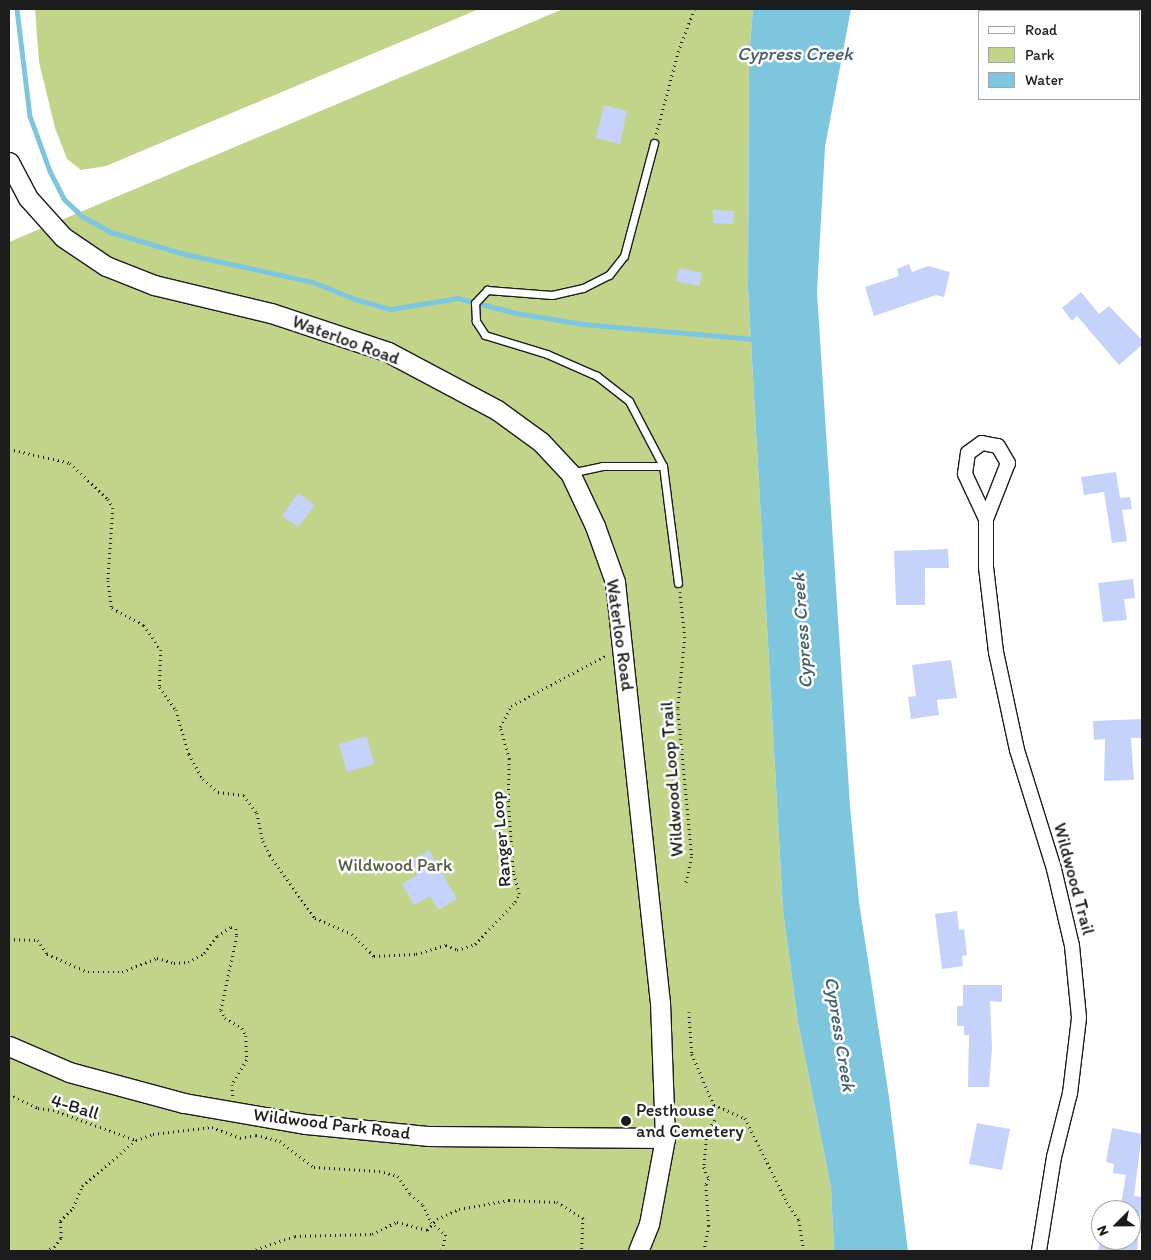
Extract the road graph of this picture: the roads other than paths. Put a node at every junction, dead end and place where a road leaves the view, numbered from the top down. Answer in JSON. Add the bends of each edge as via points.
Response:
{"nodes":[{"id":1,"x":654,"y":143,"type":"road end"},
{"id":2,"x":9,"y":162,"type":"edge"},
{"id":3,"x":663,"y":466,"type":"junction"},
{"id":4,"x":570,"y":473,"type":"junction"},
{"id":5,"x":986,"y":519,"type":"junction"},
{"id":6,"x":678,"y":583,"type":"road end"},
{"id":7,"x":9,"y":1046,"type":"edge"},
{"id":8,"x":665,"y":1138,"type":"junction"},
{"id":9,"x":638,"y":1251,"type":"edge"},
{"id":10,"x":1039,"y":1251,"type":"edge"}],
"edges":[{"from":1,"to":3,"type":"lane","via":[[624,256],[609,275],[583,288],[552,295],[486,290],[475,303],[476,321],[486,335],[547,354],[597,376],[629,401]]},
{"from":2,"to":4,"type":"street","name":"Waterloo Road","via":[[28,198],[63,237],[106,266],[154,286],[271,313],[388,352],[497,410],[541,442]]},
{"from":3,"to":4,"type":"lane","via":[[602,466]]},
{"from":3,"to":6,"type":"lane"},
{"from":4,"to":8,"type":"street","name":"Waterloo Road","via":[[595,526],[615,582],[660,1002]]},
{"from":5,"to":5,"type":"street","via":[[1008,463],[998,446],[982,443],[968,453],[965,474]]},
{"from":5,"to":10,"type":"street","name":"Wildwood Trail","via":[[986,567],[996,652],[1017,750],[1054,869],[1070,939],[1079,1018],[1070,1093],[1054,1157]]},
{"from":7,"to":8,"type":"street","name":"Wildwood Park Road","via":[[68,1072],[184,1102],[306,1124],[429,1136]]},
{"from":8,"to":9,"type":"street","name":"Waterloo Road","via":[[649,1224]]}]}
